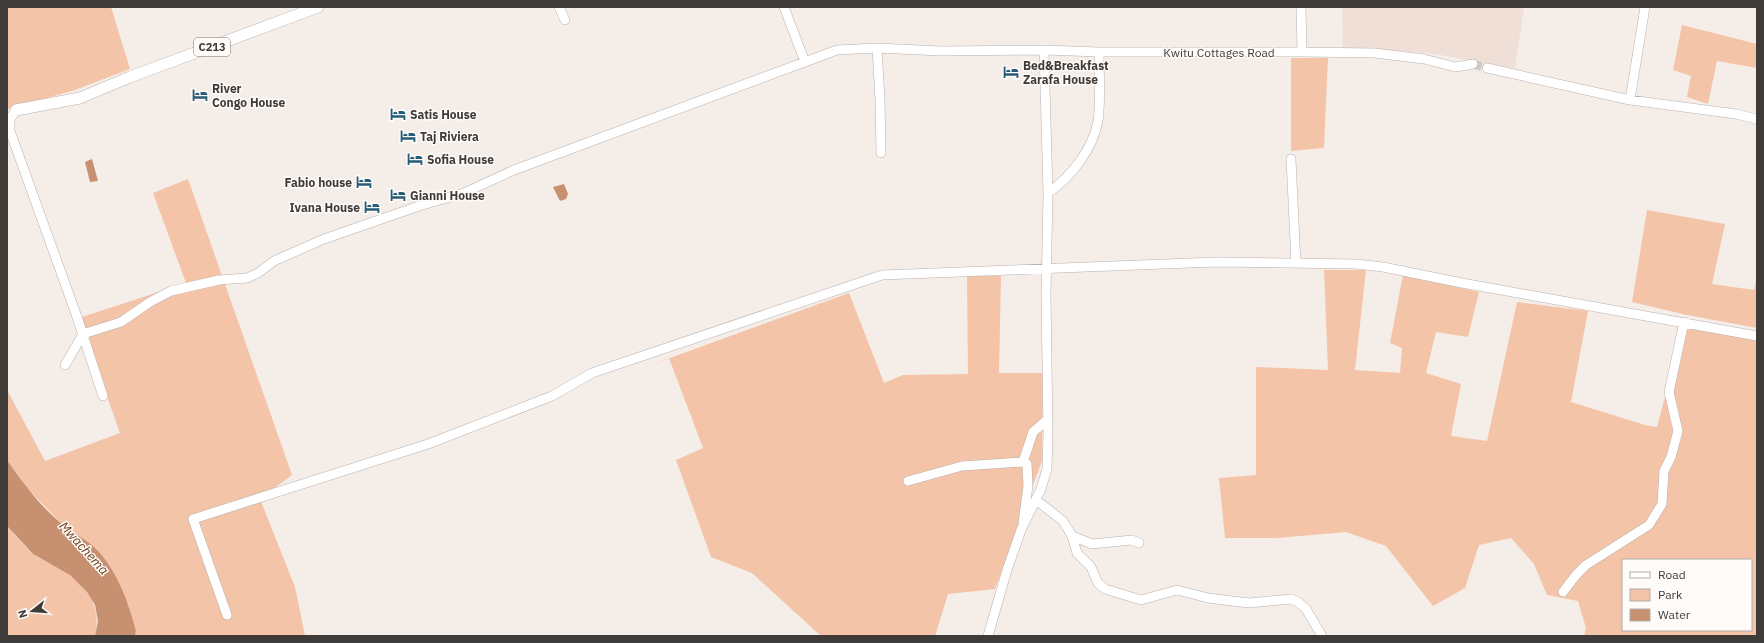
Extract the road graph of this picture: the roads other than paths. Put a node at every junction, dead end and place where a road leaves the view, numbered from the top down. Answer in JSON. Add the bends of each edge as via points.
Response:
{"nodes":[{"id":1,"x":318,"y":7,"type":"edge"},
{"id":2,"x":559,"y":7,"type":"edge"},
{"id":3,"x":784,"y":7,"type":"edge"},
{"id":4,"x":1301,"y":7,"type":"edge"},
{"id":5,"x":1645,"y":7,"type":"edge"},
{"id":6,"x":565,"y":20,"type":"dead end"},
{"id":7,"x":877,"y":48,"type":"junction"},
{"id":8,"x":1044,"y":50,"type":"junction"},
{"id":9,"x":1302,"y":52,"type":"junction"},
{"id":10,"x":1099,"y":56,"type":"junction"},
{"id":11,"x":805,"y":62,"type":"junction"},
{"id":12,"x":1473,"y":64,"type":"tunnel mouth"},
{"id":13,"x":1487,"y":68,"type":"tunnel mouth"},
{"id":14,"x":1630,"y":100,"type":"junction"},
{"id":15,"x":16,"y":110,"type":"joint"},
{"id":16,"x":1757,"y":119,"type":"edge"},
{"id":17,"x":881,"y":153,"type":"dead end"},
{"id":18,"x":1291,"y":159,"type":"dead end"},
{"id":19,"x":1048,"y":193,"type":"junction"},
{"id":20,"x":1296,"y":264,"type":"junction"},
{"id":21,"x":1047,"y":269,"type":"junction"},
{"id":22,"x":1684,"y":322,"type":"junction"},
{"id":23,"x":83,"y":334,"type":"junction"},
{"id":24,"x":1757,"y":336,"type":"edge"},
{"id":25,"x":65,"y":365,"type":"dead end"},
{"id":26,"x":102,"y":396,"type":"dead end"},
{"id":27,"x":1047,"y":420,"type":"junction"},
{"id":28,"x":1023,"y":462,"type":"junction"},
{"id":29,"x":908,"y":481,"type":"dead end"},
{"id":30,"x":1036,"y":500,"type":"junction"},
{"id":31,"x":1022,"y":530,"type":"junction"},
{"id":32,"x":1072,"y":536,"type":"junction"},
{"id":33,"x":1139,"y":543,"type":"dead end"},
{"id":34,"x":1563,"y":592,"type":"dead end"},
{"id":35,"x":226,"y":616,"type":"dead end"},
{"id":36,"x":988,"y":636,"type":"edge"},
{"id":37,"x":1322,"y":636,"type":"edge"}],
"edges":[{"from":1,"to":15,"type":"main road","number":"C213","via":[[69,101]]},
{"from":2,"to":6,"type":"street"},
{"from":3,"to":11,"type":"street"},
{"from":4,"to":9,"type":"street"},
{"from":5,"to":14,"type":"street"},
{"from":7,"to":8,"type":"street","name":"Kwitu Cottages Road","via":[[941,51]]},
{"from":7,"to":11,"type":"street","name":"Kwitu Cottages Road","via":[[837,50]]},
{"from":7,"to":17,"type":"street"},
{"from":8,"to":10,"type":"street","name":"Kwitu Cottages Road"},
{"from":8,"to":19,"type":"street"},
{"from":9,"to":10,"type":"street","name":"Kwitu Cottages Road"},
{"from":9,"to":12,"type":"street","name":"Kwitu Cottages Road","via":[[1375,53],[1424,59],[1455,67]]},
{"from":10,"to":19,"type":"street","via":[[1096,127],[1076,169]]},
{"from":11,"to":23,"type":"street","name":"Kwitu Cottages Road","via":[[514,170],[464,193],[324,239],[274,261],[247,278],[219,280],[171,291],[121,322]]},
{"from":13,"to":14,"type":"street"},
{"from":14,"to":16,"type":"street"},
{"from":15,"to":23,"type":"street","via":[[10,119],[10,131]]},
{"from":18,"to":20,"type":"street"},
{"from":19,"to":21,"type":"street"},
{"from":20,"to":21,"type":"street","via":[[1216,262]]},
{"from":20,"to":22,"type":"street","via":[[1356,264],[1383,267]]},
{"from":21,"to":27,"type":"street"},
{"from":21,"to":35,"type":"street","via":[[900,273],[871,277],[592,373],[552,396],[428,444],[194,519]]},
{"from":22,"to":24,"type":"street"},
{"from":22,"to":34,"type":"street","via":[[1670,384],[1670,403],[1678,430],[1671,457],[1664,471],[1662,504],[1649,525],[1586,565]]},
{"from":23,"to":25,"type":"street"},
{"from":23,"to":26,"type":"street"},
{"from":27,"to":28,"type":"street","via":[[1032,432]]},
{"from":27,"to":30,"type":"street","via":[[1047,468]]},
{"from":28,"to":29,"type":"street","via":[[962,466]]},
{"from":28,"to":31,"type":"street","via":[[1027,464],[1028,473]]},
{"from":30,"to":31,"type":"street"},
{"from":30,"to":32,"type":"street","via":[[1063,520]]},
{"from":31,"to":36,"type":"street","via":[[1007,570]]},
{"from":32,"to":33,"type":"street","via":[[1092,544],[1132,540]]},
{"from":32,"to":37,"type":"street","via":[[1077,553],[1091,567],[1098,583],[1105,588],[1141,600],[1177,590],[1208,598],[1249,603],[1290,599],[1298,602],[1306,610]]}]}
